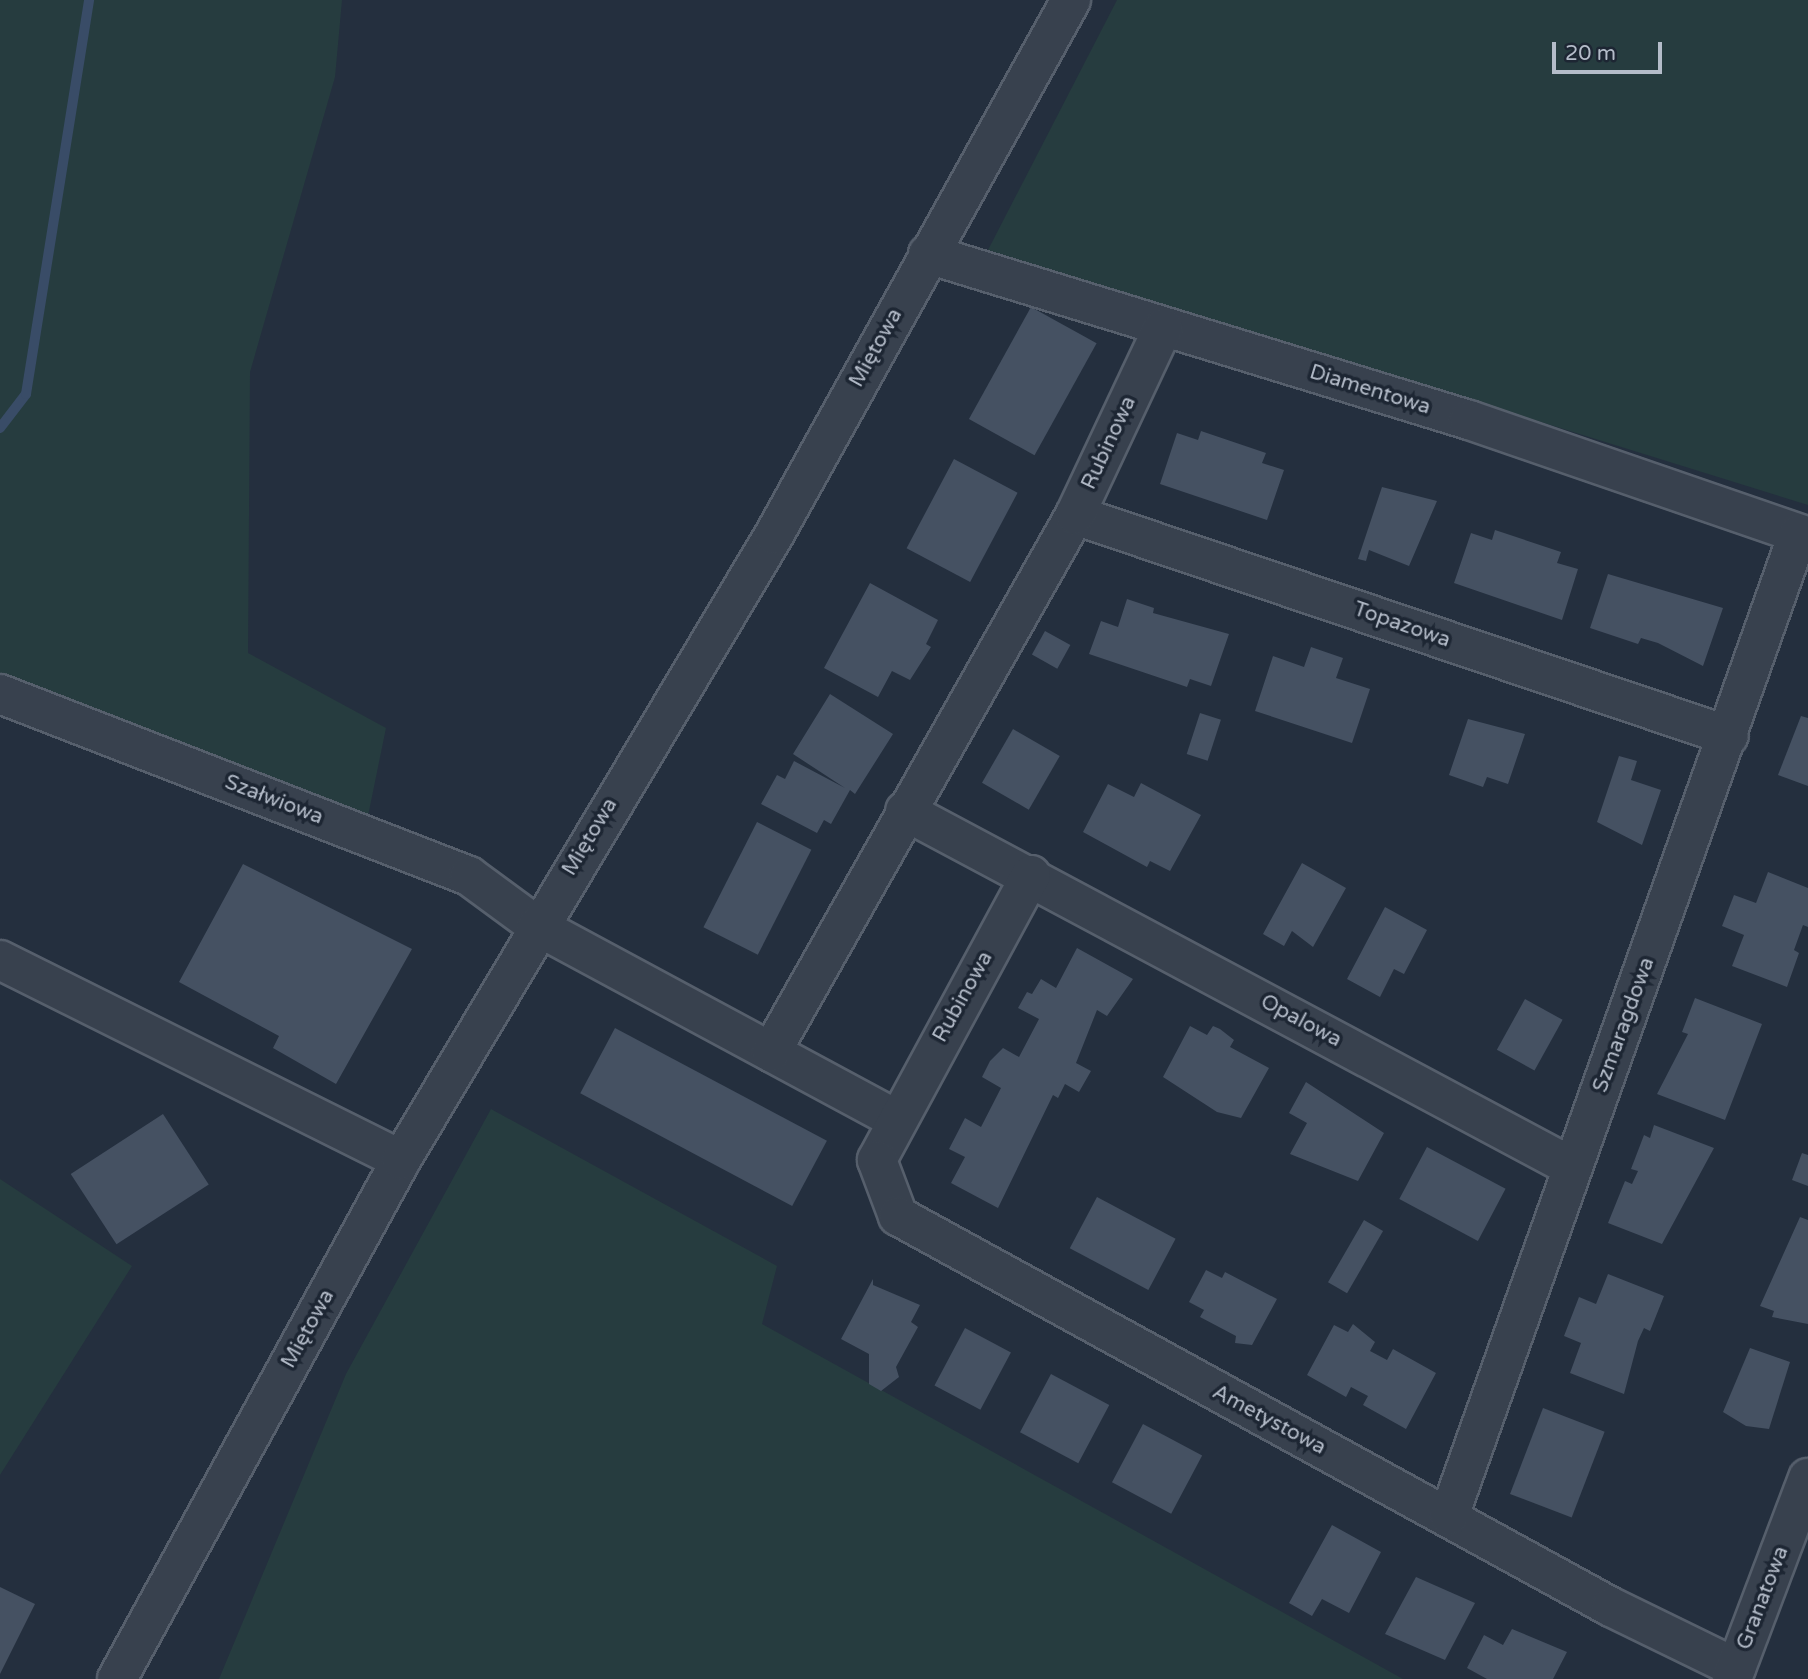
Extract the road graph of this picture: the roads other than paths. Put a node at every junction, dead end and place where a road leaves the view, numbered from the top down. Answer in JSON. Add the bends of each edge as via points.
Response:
{"nodes":[{"id":1,"x":1071,"y":0,"type":"edge"},
{"id":2,"x":928,"y":254,"type":"junction"},
{"id":3,"x":1163,"y":328,"type":"junction"},
{"id":4,"x":1075,"y":515,"type":"junction"},
{"id":5,"x":1803,"y":535,"type":"edge"},
{"id":6,"x":0,"y":694,"type":"edge"},
{"id":7,"x":1729,"y":736,"type":"junction"},
{"id":8,"x":905,"y":811,"type":"junction"},
{"id":9,"x":1031,"y":875,"type":"junction"},
{"id":10,"x":537,"y":926,"type":"junction"},
{"id":11,"x":0,"y":960,"type":"edge"},
{"id":12,"x":771,"y":1052,"type":"junction"},
{"id":13,"x":897,"y":1119,"type":"junction"},
{"id":14,"x":401,"y":1160,"type":"junction"},
{"id":15,"x":1572,"y":1167,"type":"junction"},
{"id":16,"x":1808,"y":1478,"type":"edge"},
{"id":17,"x":1449,"y":1516,"type":"junction"},
{"id":18,"x":1734,"y":1674,"type":"edge"},
{"id":19,"x":117,"y":1679,"type":"edge"}],
"edges":[{"from":1,"to":2,"type":"street","name":"Miętowa"},
{"from":2,"to":3,"type":"street","name":"Diamentowa"},
{"from":2,"to":10,"type":"street","name":"Miętowa","via":[[774,535]]},
{"from":3,"to":4,"type":"street","name":"Rubinowa"},
{"from":3,"to":5,"type":"street","name":"Diamentowa","via":[[1469,420]]},
{"from":4,"to":7,"type":"street","name":"Topazowa"},
{"from":4,"to":8,"type":"street","name":"Rubinowa"},
{"from":5,"to":7,"type":"street","name":"Szmaragdowa"},
{"from":6,"to":10,"type":"street","name":"Szałwiowa","via":[[469,876]]},
{"from":7,"to":15,"type":"street","name":"Szmaragdowa"},
{"from":8,"to":9,"type":"street"},
{"from":8,"to":12,"type":"street","name":"Rubinowa"},
{"from":9,"to":13,"type":"street","name":"Rubinowa"},
{"from":9,"to":15,"type":"street","name":"Opalowa"},
{"from":10,"to":12,"type":"street"},
{"from":10,"to":14,"type":"street","name":"Miętowa"},
{"from":11,"to":14,"type":"street"},
{"from":12,"to":13,"type":"street"},
{"from":13,"to":17,"type":"street","name":"Ametystowa","via":[[877,1160],[898,1216],[914,1231]]},
{"from":14,"to":19,"type":"street","name":"Miętowa"},
{"from":15,"to":17,"type":"street","name":"Szmaragdowa"},
{"from":16,"to":18,"type":"street","name":"Granatowa"},
{"from":17,"to":18,"type":"street","name":"Ametystowa"}]}
